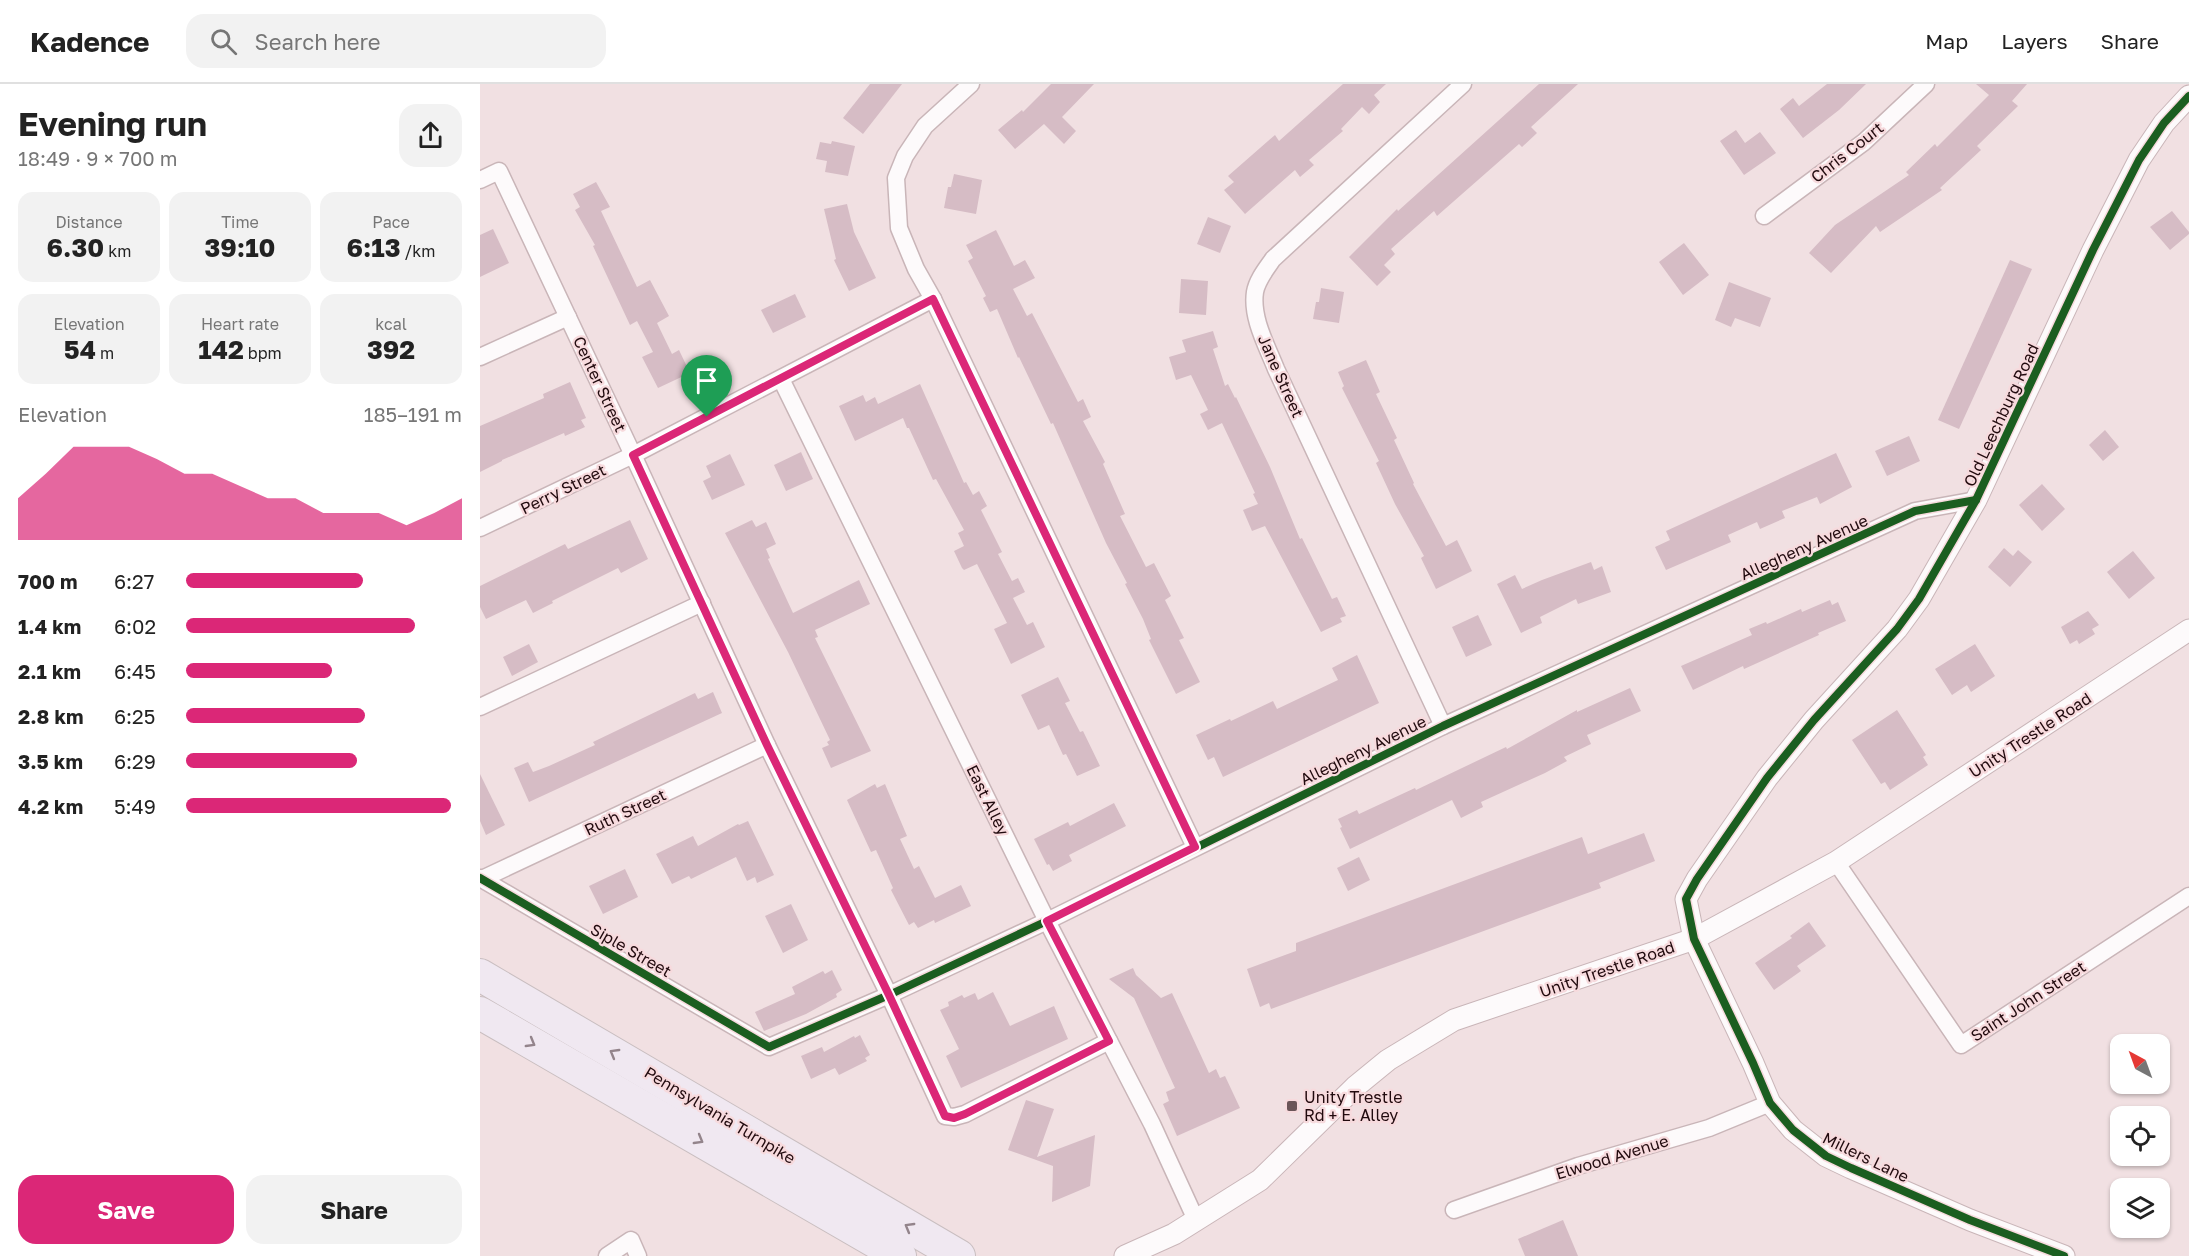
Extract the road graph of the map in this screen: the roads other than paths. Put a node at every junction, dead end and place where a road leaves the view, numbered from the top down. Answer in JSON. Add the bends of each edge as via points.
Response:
{"nodes":[{"id":1,"x":971,"y":84,"type":"edge"},
{"id":2,"x":1463,"y":84,"type":"edge"},
{"id":3,"x":1926,"y":84,"type":"edge"},
{"id":4,"x":2189,"y":96,"type":"edge"},
{"id":5,"x":480,"y":180,"type":"edge"},
{"id":6,"x":1764,"y":216,"type":"dead end"},
{"id":7,"x":933,"y":299,"type":"junction"},
{"id":8,"x":568,"y":316,"type":"junction"},
{"id":9,"x":480,"y":357,"type":"edge"},
{"id":10,"x":781,"y":379,"type":"junction"},
{"id":11,"x":633,"y":455,"type":"junction"},
{"id":12,"x":1976,"y":500,"type":"junction"},
{"id":13,"x":480,"y":528,"type":"edge"},
{"id":14,"x":702,"y":603,"type":"junction"},
{"id":15,"x":2189,"y":630,"type":"edge"},
{"id":16,"x":480,"y":707,"type":"edge"},
{"id":17,"x":1443,"y":726,"type":"junction"},
{"id":18,"x":767,"y":745,"type":"junction"},
{"id":19,"x":1195,"y":847,"type":"junction"},
{"id":20,"x":1836,"y":862,"type":"junction"},
{"id":21,"x":481,"y":878,"type":"edge"},
{"id":22,"x":2189,"y":896,"type":"edge"},
{"id":23,"x":1047,"y":921,"type":"junction"},
{"id":24,"x":1694,"y":939,"type":"junction"},
{"id":25,"x":480,"y":975,"type":"edge"},
{"id":26,"x":889,"y":995,"type":"junction"},
{"id":27,"x":480,"y":1013,"type":"edge"},
{"id":28,"x":1109,"y":1041,"type":"junction"},
{"id":29,"x":769,"y":1047,"type":"joint"},
{"id":30,"x":1770,"y":1103,"type":"junction"},
{"id":31,"x":1454,"y":1210,"type":"dead end"},
{"id":32,"x":1196,"y":1220,"type":"junction"},
{"id":33,"x":607,"y":1256,"type":"edge"},
{"id":34,"x":638,"y":1256,"type":"edge"},
{"id":35,"x":900,"y":1256,"type":"edge"},
{"id":36,"x":960,"y":1256,"type":"edge"},
{"id":37,"x":1125,"y":1256,"type":"edge"},
{"id":38,"x":2064,"y":1256,"type":"edge"}],
"edges":[{"from":1,"to":7,"type":"street","via":[[925,126],[896,178],[898,228]]},
{"from":2,"to":17,"type":"street","name":"Jane Street","via":[[1273,259],[1255,293],[1257,321],[1276,369]]},
{"from":3,"to":6,"type":"street","name":"Chris Court","via":[[1864,142]]},
{"from":4,"to":12,"type":"street","name":"Old Leechburg Road","via":[[2164,123],[2139,160]]},
{"from":5,"to":8,"type":"street","name":"Center Street","via":[[498,171]]},
{"from":7,"to":10,"type":"street","name":"Perry Street"},
{"from":7,"to":19,"type":"street"},
{"from":8,"to":9,"type":"street"},
{"from":8,"to":11,"type":"street","name":"Center Street"},
{"from":10,"to":11,"type":"street","name":"Perry Street"},
{"from":10,"to":23,"type":"street","name":"East Alley"},
{"from":11,"to":13,"type":"street","name":"Perry Street"},
{"from":11,"to":14,"type":"street","name":"Center Street"},
{"from":12,"to":17,"type":"street","name":"Allegheny Avenue","via":[[1915,511]]},
{"from":12,"to":24,"type":"street","name":"Old Leechburg Road","via":[[1897,629],[1767,778],[1697,879],[1686,899]]},
{"from":14,"to":16,"type":"street"},
{"from":14,"to":18,"type":"street","name":"Center Street"},
{"from":15,"to":20,"type":"street","name":"Unity Trestle Road"},
{"from":17,"to":19,"type":"street","name":"Allegheny Avenue"},
{"from":18,"to":21,"type":"street","name":"Ruth Street"},
{"from":18,"to":26,"type":"street","name":"Center Street"},
{"from":19,"to":23,"type":"street","name":"Allegheny Avenue"},
{"from":20,"to":22,"type":"street","name":"Saint John Street","via":[[1961,1045]]},
{"from":20,"to":24,"type":"street","name":"Unity Trestle Road"},
{"from":21,"to":29,"type":"street","name":"Siple Street"},
{"from":23,"to":26,"type":"street","name":"Allegheny Avenue"},
{"from":23,"to":28,"type":"street","name":"East Alley"},
{"from":24,"to":30,"type":"street","name":"Millers Lane"},
{"from":24,"to":32,"type":"street","name":"Unity Trestle Road","via":[[1454,1020],[1388,1060],[1260,1180]]},
{"from":36,"to":25,"type":"highway","name":"Pennsylvania Turnpike","one_way":true},
{"from":26,"to":28,"type":"street","name":"Center Street","via":[[945,1116],[954,1118]]},
{"from":26,"to":29,"type":"street","name":"Allegheny Avenue"},
{"from":27,"to":35,"type":"highway","name":"Pennsylvania Turnpike","one_way":true},
{"from":28,"to":32,"type":"street","name":"East Alley"},
{"from":30,"to":31,"type":"street","name":"Elwood Avenue","via":[[1709,1128],[1578,1166]]},
{"from":30,"to":38,"type":"street","name":"Millers Lane","via":[[1793,1130],[1826,1156],[1970,1220]]},
{"from":32,"to":37,"type":"street","name":"Unity Trestle Road"},
{"from":33,"to":34,"type":"street","via":[[631,1240]]}]}
